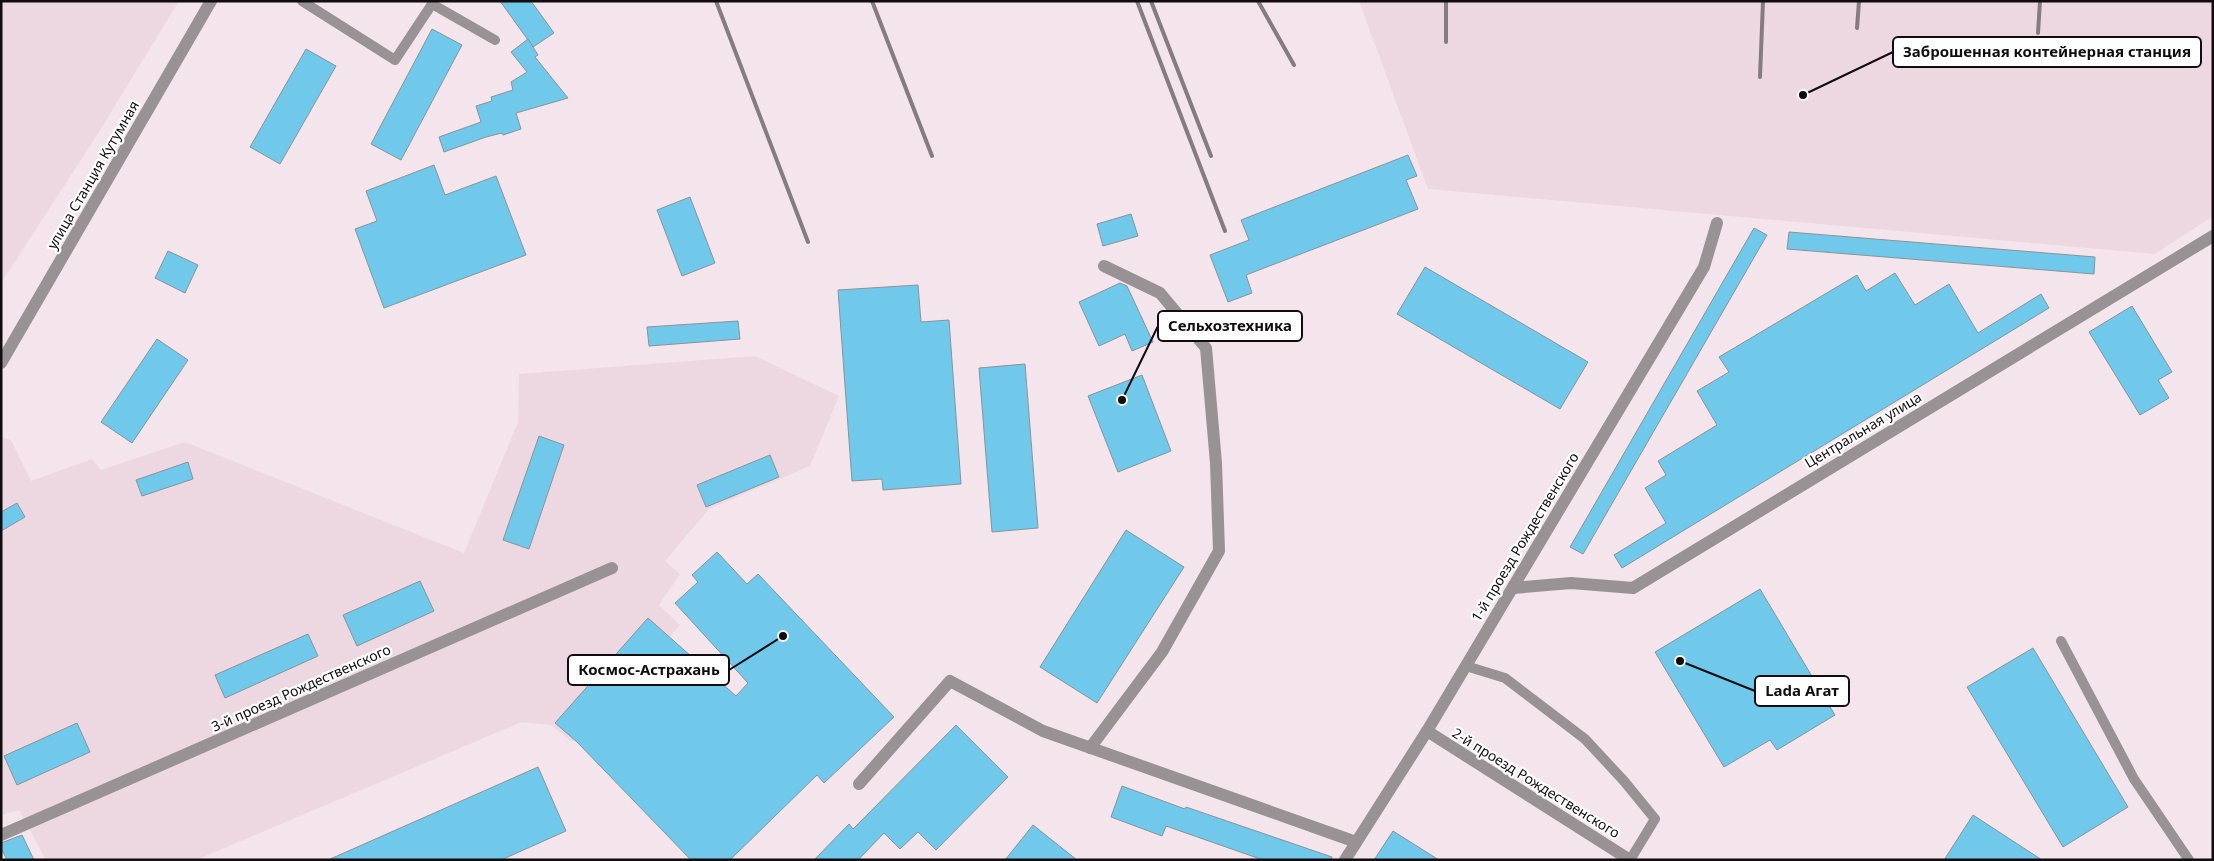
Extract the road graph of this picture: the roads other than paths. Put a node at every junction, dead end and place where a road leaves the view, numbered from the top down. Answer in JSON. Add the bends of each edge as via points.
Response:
{"nodes":[{"id":1,"x":211,"y":1,"type":"edge"},
{"id":2,"x":302,"y":1,"type":"edge"},
{"id":3,"x":495,"y":40,"type":"dead end"},
{"id":4,"x":1717,"y":223,"type":"dead end"},
{"id":5,"x":2213,"y":236,"type":"edge"},
{"id":6,"x":1104,"y":266,"type":"dead end"},
{"id":7,"x":1,"y":363,"type":"edge"},
{"id":8,"x":612,"y":568,"type":"dead end"},
{"id":9,"x":1512,"y":588,"type":"junction"},
{"id":10,"x":2061,"y":641,"type":"dead end"},
{"id":11,"x":1466,"y":666,"type":"junction"},
{"id":12,"x":1427,"y":731,"type":"junction"},
{"id":13,"x":1090,"y":748,"type":"junction"},
{"id":14,"x":859,"y":784,"type":"dead end"},
{"id":15,"x":1,"y":835,"type":"edge"},
{"id":16,"x":1356,"y":842,"type":"junction"},
{"id":17,"x":1345,"y":860,"type":"edge"},
{"id":18,"x":1630,"y":860,"type":"edge"},
{"id":19,"x":2189,"y":860,"type":"edge"}],
"edges":[{"from":1,"to":7,"type":"street","name":"улица Станция Кутумная"},
{"from":2,"to":3,"type":"lane","via":[[395,60],[432,4]]},
{"from":4,"to":9,"type":"street","name":"1-й проезд Рождественского","via":[[1704,267]]},
{"from":5,"to":9,"type":"street","name":"Центральная улица","via":[[1633,588],[1571,583]]},
{"from":6,"to":13,"type":"street","via":[[1160,293],[1206,348],[1216,463],[1219,551],[1162,652]]},
{"from":8,"to":15,"type":"street","name":"3-й проезд Рождественского"},
{"from":9,"to":11,"type":"street","name":"1-й проезд Рождественского"},
{"from":10,"to":19,"type":"lane","via":[[2134,780]]},
{"from":11,"to":12,"type":"street","name":"1-й проезд Рождественского"},
{"from":11,"to":18,"type":"lane","via":[[1505,678],[1534,698],[1585,739],[1624,781],[1655,819]]},
{"from":12,"to":16,"type":"street","name":"1-й проезд Рождественского"},
{"from":12,"to":18,"type":"street","name":"2-й проезд Рождественского"},
{"from":13,"to":14,"type":"street","via":[[1043,731],[950,681]]},
{"from":13,"to":16,"type":"street"},
{"from":16,"to":17,"type":"street","name":"1-й проезд Рождественского"}]}
